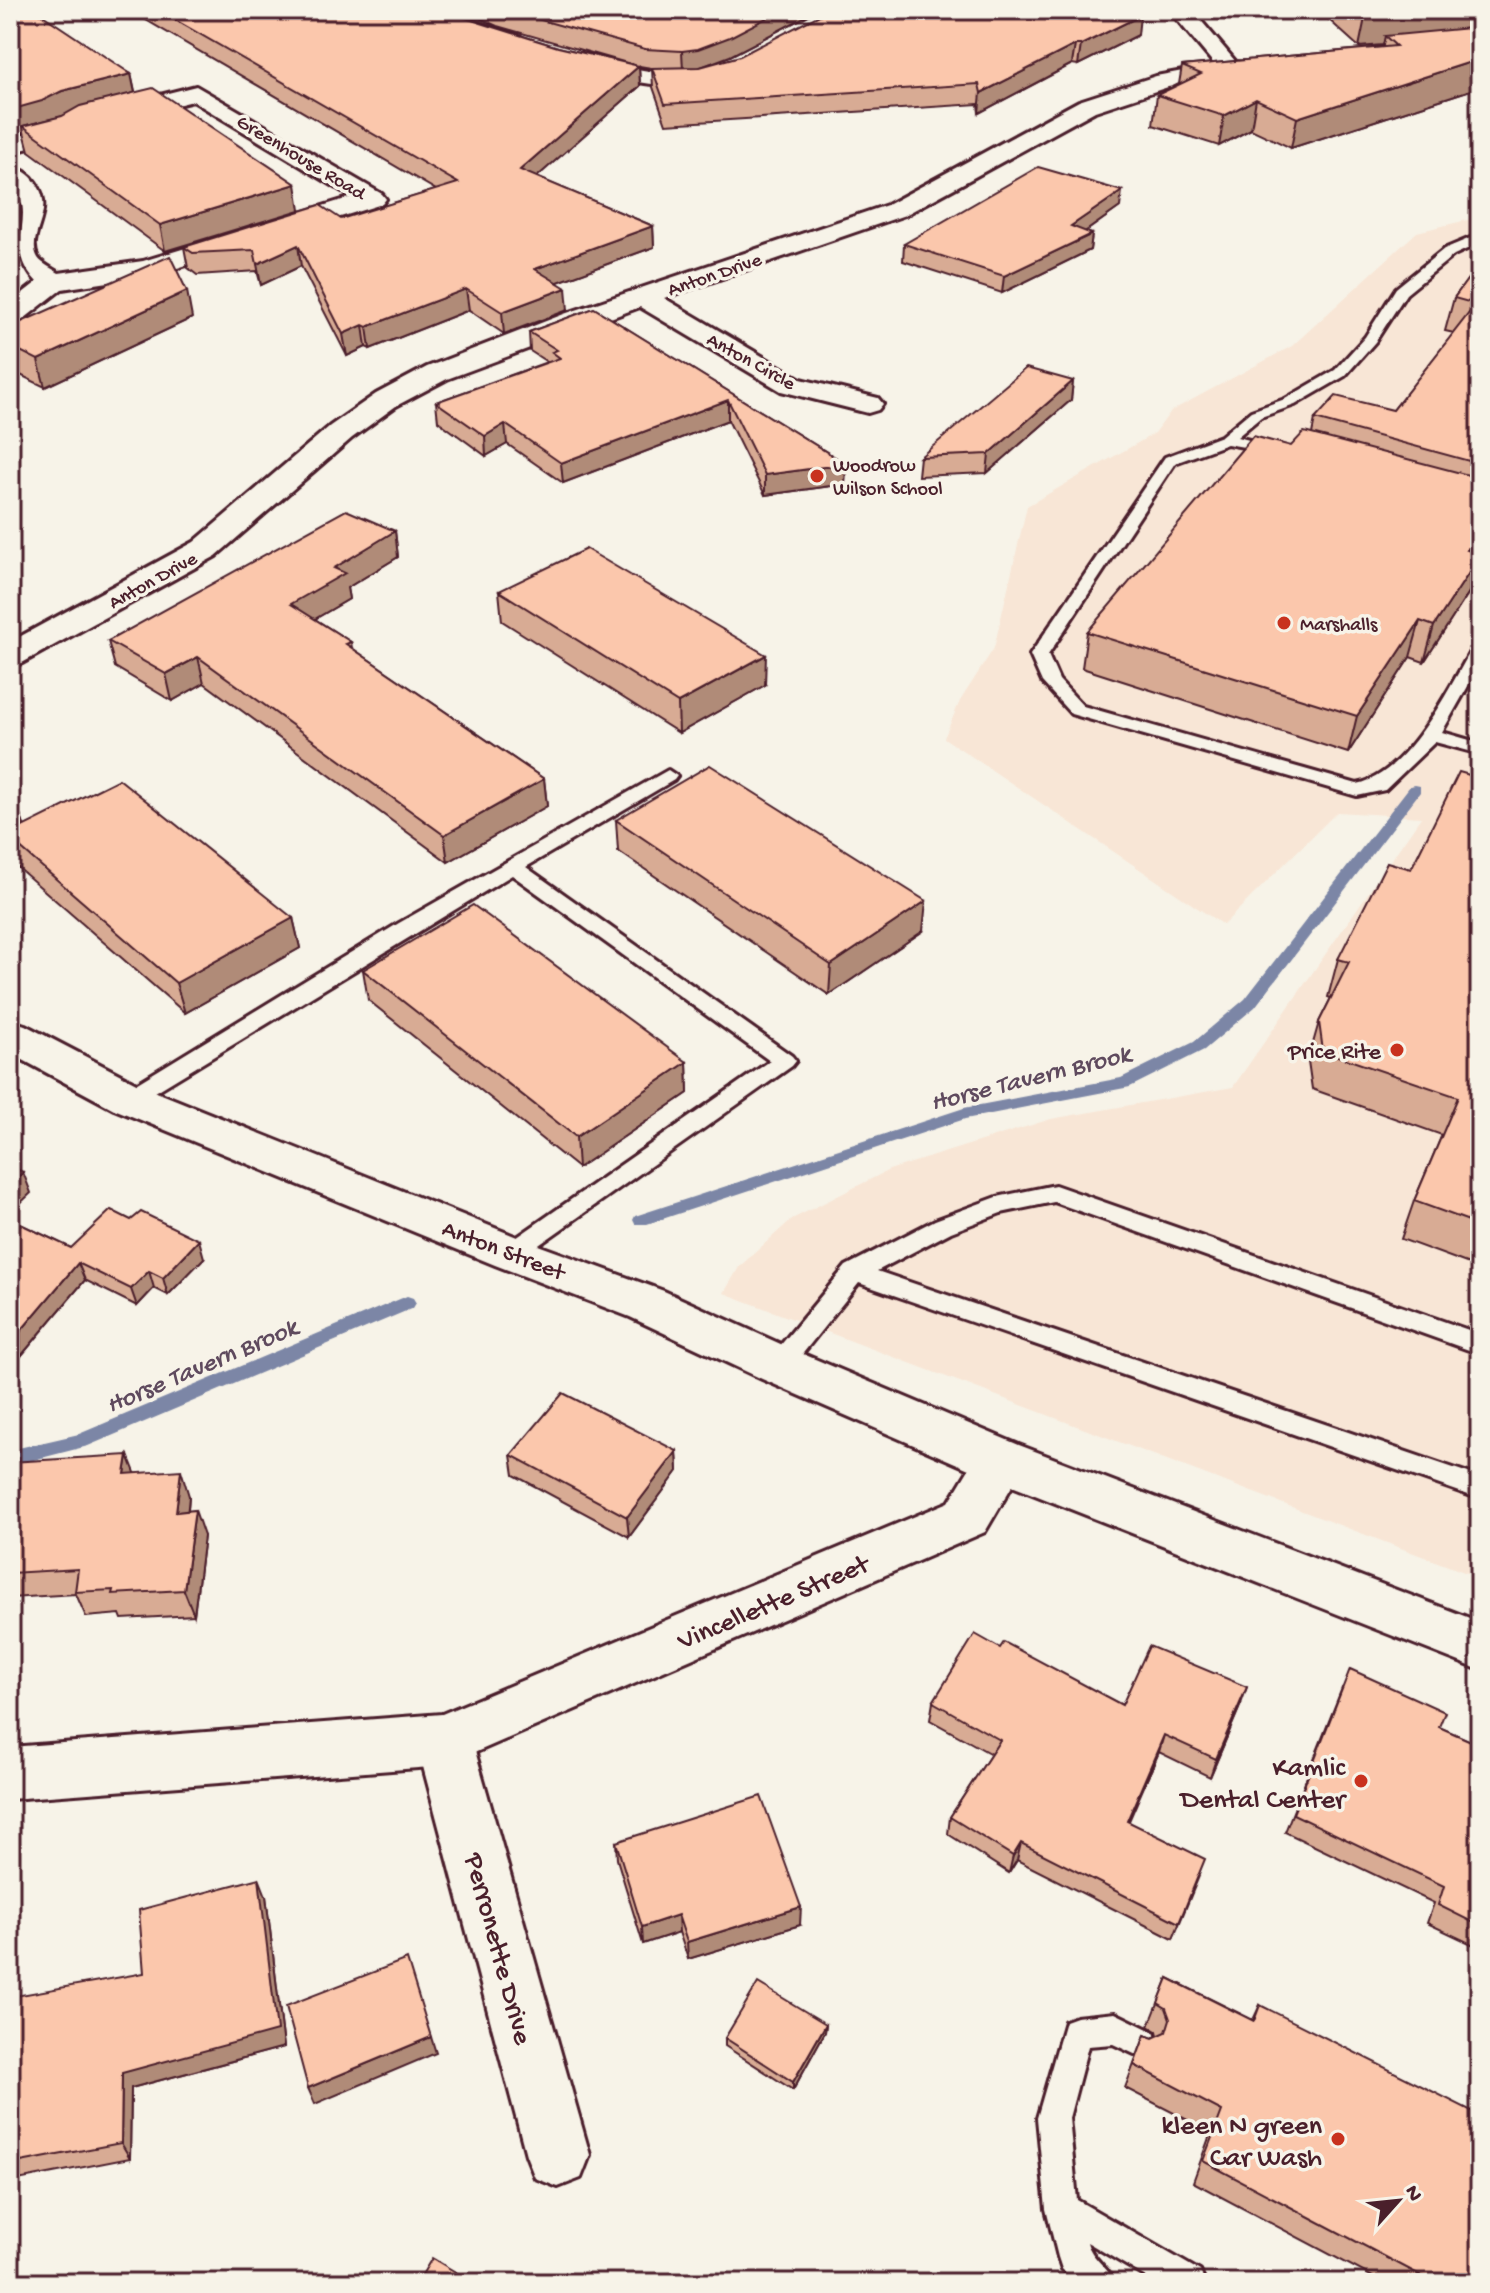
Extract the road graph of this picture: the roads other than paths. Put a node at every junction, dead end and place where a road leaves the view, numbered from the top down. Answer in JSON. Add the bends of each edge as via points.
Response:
{"nodes":[{"id":1,"x":464,"y":10,"type":"edge"},
{"id":2,"x":1180,"y":10,"type":"edge"},
{"id":3,"x":530,"y":46,"type":"edge"},
{"id":4,"x":559,"y":54,"type":"edge"},
{"id":5,"x":737,"y":63,"type":"edge"},
{"id":6,"x":1261,"y":66,"type":"edge"},
{"id":7,"x":1230,"y":69,"type":"junction"},
{"id":8,"x":10,"y":146,"type":"edge"},
{"id":9,"x":10,"y":173,"type":"edge"},
{"id":10,"x":1480,"y":238,"type":"edge"},
{"id":11,"x":54,"y":282,"type":"junction"},
{"id":12,"x":643,"y":297,"type":"junction"},
{"id":13,"x":10,"y":316,"type":"edge"},
{"id":14,"x":868,"y":404,"type":"dead end"},
{"id":15,"x":1226,"y":439,"type":"junction"},
{"id":16,"x":1284,"y":453,"type":"edge"},
{"id":17,"x":1480,"y":650,"type":"edge"},
{"id":18,"x":10,"y":656,"type":"edge"},
{"id":19,"x":1432,"y":735,"type":"junction"},
{"id":20,"x":1480,"y":749,"type":"edge"},
{"id":21,"x":668,"y":776,"type":"dead end"},
{"id":22,"x":512,"y":866,"type":"junction"},
{"id":23,"x":10,"y":1035,"type":"edge"},
{"id":24,"x":129,"y":1098,"type":"junction"},
{"id":25,"x":511,"y":1253,"type":"junction"},
{"id":26,"x":854,"y":1272,"type":"junction"},
{"id":27,"x":1480,"y":1344,"type":"edge"},
{"id":28,"x":779,"y":1365,"type":"junction"},
{"id":29,"x":1001,"y":1460,"type":"junction"},
{"id":30,"x":1480,"y":1488,"type":"edge"},
{"id":31,"x":1480,"y":1646,"type":"edge"},
{"id":32,"x":444,"y":1740,"type":"junction"},
{"id":33,"x":10,"y":1773,"type":"edge"},
{"id":34,"x":1143,"y":2043,"type":"edge"},
{"id":35,"x":558,"y":2155,"type":"dead end"},
{"id":36,"x":1062,"y":2209,"type":"junction"},
{"id":37,"x":1098,"y":2283,"type":"edge"},
{"id":38,"x":1188,"y":2283,"type":"edge"}],
"edges":[{"from":1,"to":3,"type":"street","via":[[459,18],[466,26]]},
{"from":2,"to":7,"type":"street"},
{"from":4,"to":5,"type":"street","via":[[666,81],[706,76]]},
{"from":6,"to":7,"type":"street","name":"Anton Drive"},
{"from":7,"to":12,"type":"street","name":"Anton Drive","via":[[1164,81],[1087,106],[896,210]]},
{"from":8,"to":11,"type":"street","name":"Greenhouse Road","via":[[76,123],[196,93],[373,199],[146,269]]},
{"from":9,"to":11,"type":"street","via":[[24,185],[33,204],[22,251],[26,261]]},
{"from":10,"to":15,"type":"lane","via":[[1449,252],[1401,291],[1340,373],[1290,402],[1256,414]]},
{"from":11,"to":13,"type":"street","name":"Greenhouse Road"},
{"from":12,"to":14,"type":"street","name":"Anton Circle","via":[[791,385]]},
{"from":12,"to":18,"type":"street","name":"Anton Drive","via":[[506,345],[386,400],[205,549]]},
{"from":15,"to":16,"type":"lane"},
{"from":15,"to":19,"type":"lane","via":[[1170,460],[1039,655],[1051,682],[1077,710],[1357,790],[1378,786]]},
{"from":17,"to":19,"type":"lane"},
{"from":19,"to":20,"type":"lane"},
{"from":21,"to":22,"type":"lane"},
{"from":22,"to":24,"type":"lane"},
{"from":22,"to":25,"type":"lane","via":[[785,1061]]},
{"from":23,"to":24,"type":"street","name":"Anton Street"},
{"from":24,"to":25,"type":"street","name":"Anton Street"},
{"from":25,"to":28,"type":"street","name":"Anton Street","via":[[647,1304]]},
{"from":26,"to":27,"type":"lane","via":[[943,1226],[997,1205],[1055,1193]]},
{"from":26,"to":28,"type":"lane"},
{"from":26,"to":30,"type":"lane"},
{"from":28,"to":29,"type":"street","name":"Anton Street"},
{"from":29,"to":31,"type":"street"},
{"from":29,"to":32,"type":"street","name":"Vincellette Street","via":[[967,1517]]},
{"from":32,"to":33,"type":"street","name":"Vincellette Street"},
{"from":32,"to":35,"type":"street","name":"Perronette Drive"},
{"from":34,"to":36,"type":"lane","via":[[1115,2028],[1076,2032],[1053,2118]]},
{"from":36,"to":37,"type":"lane","via":[[1074,2257]]},
{"from":36,"to":38,"type":"lane"}]}
